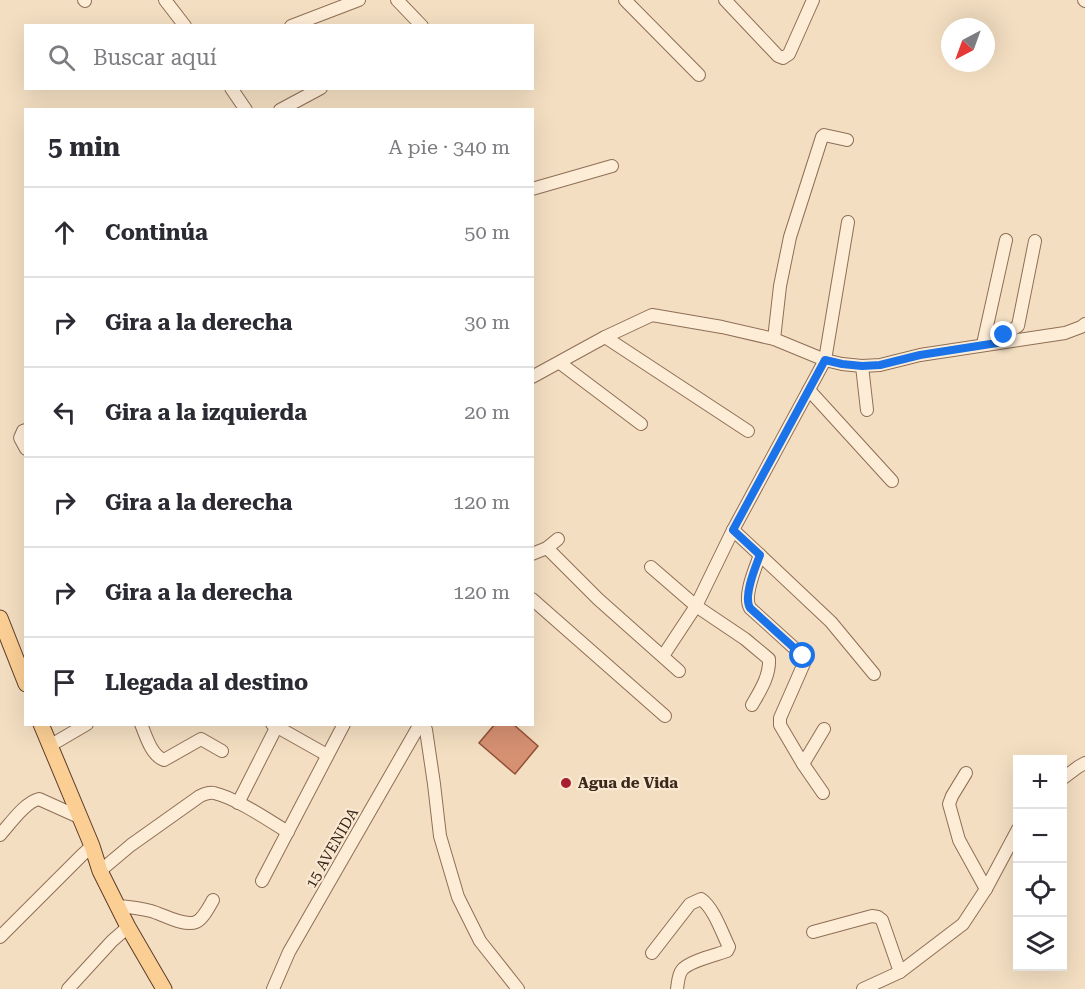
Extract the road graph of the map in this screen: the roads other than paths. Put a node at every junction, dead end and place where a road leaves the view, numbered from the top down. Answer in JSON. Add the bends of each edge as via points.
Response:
{"nodes":[{"id":1,"x":165,"y":0,"type":"edge"},
{"id":2,"x":359,"y":0,"type":"edge"},
{"id":3,"x":397,"y":0,"type":"edge"},
{"id":4,"x":625,"y":0,"type":"edge"},
{"id":5,"x":725,"y":0,"type":"edge"},
{"id":6,"x":809,"y":2,"type":"edge"},
{"id":7,"x":183,"y":24,"type":"edge"},
{"id":8,"x":296,"y":24,"type":"edge"},
{"id":9,"x":420,"y":24,"type":"edge"},
{"id":10,"x":699,"y":75,"type":"dead end"},
{"id":11,"x":232,"y":90,"type":"edge"},
{"id":12,"x":317,"y":90,"type":"edge"},
{"id":13,"x":245,"y":108,"type":"edge"},
{"id":14,"x":284,"y":108,"type":"edge"},
{"id":15,"x":847,"y":140,"type":"dead end"},
{"id":16,"x":612,"y":166,"type":"dead end"},
{"id":17,"x":534,"y":188,"type":"edge"},
{"id":18,"x":848,"y":222,"type":"dead end"},
{"id":19,"x":1006,"y":240,"type":"dead end"},
{"id":20,"x":1035,"y":241,"type":"dead end"},
{"id":21,"x":1085,"y":324,"type":"edge"},
{"id":22,"x":605,"y":337,"type":"junction"},
{"id":23,"x":774,"y":339,"type":"junction"},
{"id":24,"x":997,"y":343,"type":"junction"},
{"id":25,"x":984,"y":344,"type":"junction"},
{"id":26,"x":825,"y":360,"type":"junction"},
{"id":27,"x":560,"y":363,"type":"junction"},
{"id":28,"x":862,"y":366,"type":"junction"},
{"id":29,"x":534,"y":376,"type":"edge"},
{"id":30,"x":809,"y":390,"type":"junction"},
{"id":31,"x":867,"y":410,"type":"dead end"},
{"id":32,"x":641,"y":424,"type":"dead end"},
{"id":33,"x":24,"y":430,"type":"edge"},
{"id":34,"x":748,"y":431,"type":"dead end"},
{"id":35,"x":24,"y":445,"type":"edge"},
{"id":36,"x":892,"y":482,"type":"dead end"},
{"id":37,"x":733,"y":530,"type":"junction"},
{"id":38,"x":558,"y":539,"type":"dead end"},
{"id":39,"x":547,"y":548,"type":"junction"},
{"id":40,"x":534,"y":553,"type":"edge"},
{"id":41,"x":760,"y":555,"type":"junction"},
{"id":42,"x":651,"y":567,"type":"dead end"},
{"id":43,"x":534,"y":601,"type":"edge"},
{"id":44,"x":696,"y":606,"type":"junction"},
{"id":45,"x":0,"y":618,"type":"edge"},
{"id":46,"x":663,"y":656,"type":"junction"},
{"id":47,"x":679,"y":671,"type":"dead end"},
{"id":48,"x":874,"y":675,"type":"dead end"},
{"id":49,"x":24,"y":679,"type":"edge"},
{"id":50,"x":752,"y":705,"type":"dead end"},
{"id":51,"x":665,"y":716,"type":"dead end"},
{"id":52,"x":42,"y":726,"type":"edge"},
{"id":53,"x":84,"y":726,"type":"edge"},
{"id":54,"x":142,"y":726,"type":"edge"},
{"id":55,"x":276,"y":726,"type":"edge"},
{"id":56,"x":278,"y":726,"type":"edge"},
{"id":57,"x":343,"y":726,"type":"edge"},
{"id":58,"x":421,"y":726,"type":"edge"},
{"id":59,"x":423,"y":726,"type":"edge"},
{"id":60,"x":824,"y":729,"type":"dead end"},
{"id":61,"x":51,"y":745,"type":"junction"},
{"id":62,"x":222,"y":751,"type":"dead end"},
{"id":63,"x":327,"y":755,"type":"junction"},
{"id":64,"x":1085,"y":763,"type":"edge"},
{"id":65,"x":803,"y":764,"type":"junction"},
{"id":66,"x":966,"y":773,"type":"dead end"},
{"id":67,"x":1067,"y":775,"type":"edge"},
{"id":68,"x":823,"y":793,"type":"dead end"},
{"id":69,"x":238,"y":803,"type":"junction"},
{"id":70,"x":79,"y":818,"type":"junction"},
{"id":71,"x":288,"y":832,"type":"junction"},
{"id":72,"x":0,"y":835,"type":"edge"},
{"id":73,"x":1013,"y":837,"type":"edge"},
{"id":74,"x":92,"y":846,"type":"junction"},
{"id":75,"x":100,"y":871,"type":"junction"},
{"id":76,"x":262,"y":881,"type":"dead end"},
{"id":77,"x":987,"y":889,"type":"junction"},
{"id":78,"x":213,"y":900,"type":"dead end"},
{"id":79,"x":118,"y":906,"type":"junction"},
{"id":80,"x":128,"y":927,"type":"junction"},
{"id":81,"x":813,"y":932,"type":"dead end"},
{"id":82,"x":0,"y":937,"type":"edge"},
{"id":83,"x":652,"y":953,"type":"dead end"},
{"id":84,"x":900,"y":972,"type":"junction"},
{"id":85,"x":68,"y":989,"type":"edge"},
{"id":86,"x":164,"y":989,"type":"edge"},
{"id":87,"x":273,"y":989,"type":"edge"},
{"id":88,"x":518,"y":989,"type":"edge"},
{"id":89,"x":677,"y":989,"type":"edge"},
{"id":90,"x":863,"y":989,"type":"edge"}],
"edges":[{"from":1,"to":7,"type":"street"},
{"from":2,"to":8,"type":"street"},
{"from":3,"to":9,"type":"street"},
{"from":4,"to":10,"type":"street"},
{"from":5,"to":6,"type":"street","via":[[783,58],[789,54]]},
{"from":11,"to":13,"type":"street"},
{"from":12,"to":14,"type":"street"},
{"from":15,"to":23,"type":"street","via":[[824,135],[821,141],[790,237]]},
{"from":16,"to":17,"type":"street"},
{"from":18,"to":26,"type":"street"},
{"from":19,"to":25,"type":"street"},
{"from":20,"to":24,"type":"street","via":[[1018,326]]},
{"from":21,"to":24,"type":"street","via":[[1065,333]]},
{"from":22,"to":23,"type":"street","via":[[657,314]]},
{"from":22,"to":27,"type":"street"},
{"from":22,"to":34,"type":"street"},
{"from":23,"to":26,"type":"street"},
{"from":24,"to":25,"type":"street"},
{"from":25,"to":28,"type":"street"},
{"from":26,"to":28,"type":"street"},
{"from":26,"to":30,"type":"street"},
{"from":27,"to":29,"type":"street"},
{"from":27,"to":32,"type":"street"},
{"from":28,"to":31,"type":"street"},
{"from":30,"to":36,"type":"street"},
{"from":30,"to":37,"type":"street"},
{"from":33,"to":35,"type":"street","via":[[20,438]]},
{"from":37,"to":41,"type":"street"},
{"from":37,"to":44,"type":"street"},
{"from":38,"to":39,"type":"street"},
{"from":39,"to":40,"type":"street"},
{"from":39,"to":46,"type":"street"},
{"from":41,"to":48,"type":"street","via":[[831,622]]},
{"from":41,"to":65,"type":"street","via":[[747,603],[801,652],[805,661],[780,718]]},
{"from":42,"to":44,"type":"street"},
{"from":43,"to":51,"type":"street"},
{"from":44,"to":46,"type":"street"},
{"from":44,"to":50,"type":"street","via":[[769,659],[765,681]]},
{"from":45,"to":49,"type":"main road"},
{"from":46,"to":47,"type":"street"},
{"from":52,"to":61,"type":"main road"},
{"from":53,"to":61,"type":"street"},
{"from":54,"to":62,"type":"street","via":[[152,750],[164,760],[201,739]]},
{"from":55,"to":69,"type":"street"},
{"from":56,"to":63,"type":"street"},
{"from":57,"to":63,"type":"street"},
{"from":58,"to":87,"type":"street","name":"15 AVENIDA","via":[[289,952]]},
{"from":59,"to":88,"type":"street","via":[[440,836],[458,897],[480,941]]},
{"from":60,"to":65,"type":"street"},
{"from":61,"to":70,"type":"main road"},
{"from":63,"to":71,"type":"street"},
{"from":64,"to":67,"type":"street"},
{"from":65,"to":68,"type":"street"},
{"from":66,"to":77,"type":"street","via":[[949,804],[959,840]]},
{"from":69,"to":71,"type":"street"},
{"from":69,"to":75,"type":"street","via":[[213,793],[200,796]]},
{"from":70,"to":72,"type":"street","via":[[35,799]]},
{"from":70,"to":74,"type":"main road"},
{"from":71,"to":76,"type":"street"},
{"from":73,"to":77,"type":"street"},
{"from":74,"to":75,"type":"main road"},
{"from":74,"to":82,"type":"street"},
{"from":75,"to":79,"type":"main road"},
{"from":77,"to":84,"type":"street","via":[[963,924]]},
{"from":78,"to":79,"type":"street","via":[[196,922],[189,923],[149,910]]},
{"from":79,"to":80,"type":"main road"},
{"from":80,"to":85,"type":"street"},
{"from":80,"to":86,"type":"main road"},
{"from":81,"to":84,"type":"street","via":[[878,917]]},
{"from":83,"to":89,"type":"street","via":[[690,904],[698,899],[705,901],[729,947],[682,969]]},
{"from":84,"to":90,"type":"street"}]}
